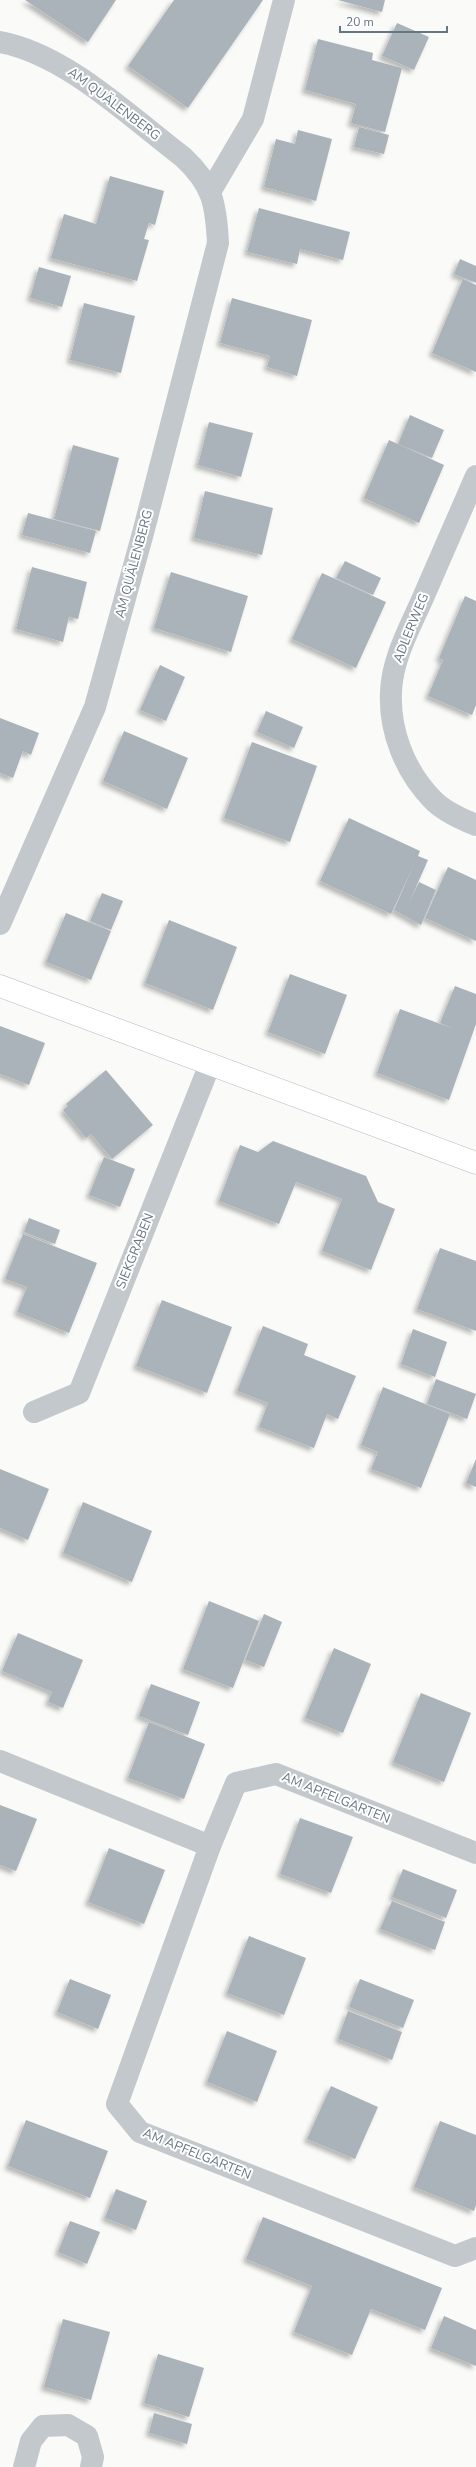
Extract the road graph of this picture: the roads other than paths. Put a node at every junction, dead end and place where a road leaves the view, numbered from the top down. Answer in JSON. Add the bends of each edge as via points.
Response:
{"nodes":[{"id":1,"x":284,"y":0,"type":"edge"},
{"id":2,"x":0,"y":42,"type":"edge"},
{"id":3,"x":210,"y":192,"type":"junction"},
{"id":4,"x":476,"y":476,"type":"edge"},
{"id":5,"x":476,"y":825,"type":"edge"},
{"id":6,"x":0,"y":924,"type":"edge"},
{"id":7,"x":0,"y":986,"type":"edge"},
{"id":8,"x":210,"y":1064,"type":"junction"},
{"id":9,"x":476,"y":1163,"type":"edge"},
{"id":10,"x":34,"y":1412,"type":"dead end"},
{"id":11,"x":0,"y":1761,"type":"edge"},
{"id":12,"x":210,"y":1846,"type":"junction"},
{"id":13,"x":476,"y":1853,"type":"edge"},
{"id":14,"x":476,"y":2248,"type":"edge"},
{"id":15,"x":24,"y":2467,"type":"edge"},
{"id":16,"x":91,"y":2467,"type":"edge"}],
"edges":[{"from":1,"to":3,"type":"street","via":[[253,119]]},
{"from":2,"to":3,"type":"street","name":"AM QUÄLENBERG","via":[[21,46],[63,66],[183,157],[199,172]]},
{"from":3,"to":6,"type":"street","name":"AM QUÄLENBERG","via":[[216,216],[218,243],[95,707]]},
{"from":4,"to":5,"type":"street","name":"ADLERWEG","via":[[399,652],[391,692],[393,725],[402,756],[415,778],[433,800]]},
{"from":7,"to":8,"type":"street"},
{"from":8,"to":9,"type":"street"},
{"from":8,"to":10,"type":"street","name":"SIEKGRABEN","via":[[79,1393]]},
{"from":11,"to":12,"type":"street"},
{"from":12,"to":13,"type":"street","name":"AM APFELGARTEN","via":[[236,1784],[276,1774]]},
{"from":12,"to":14,"type":"street","name":"AM APFELGARTEN","via":[[117,2104],[140,2132],[455,2256]]},
{"from":15,"to":16,"type":"street","via":[[31,2441],[43,2426],[68,2425],[87,2436],[93,2457]]}]}
